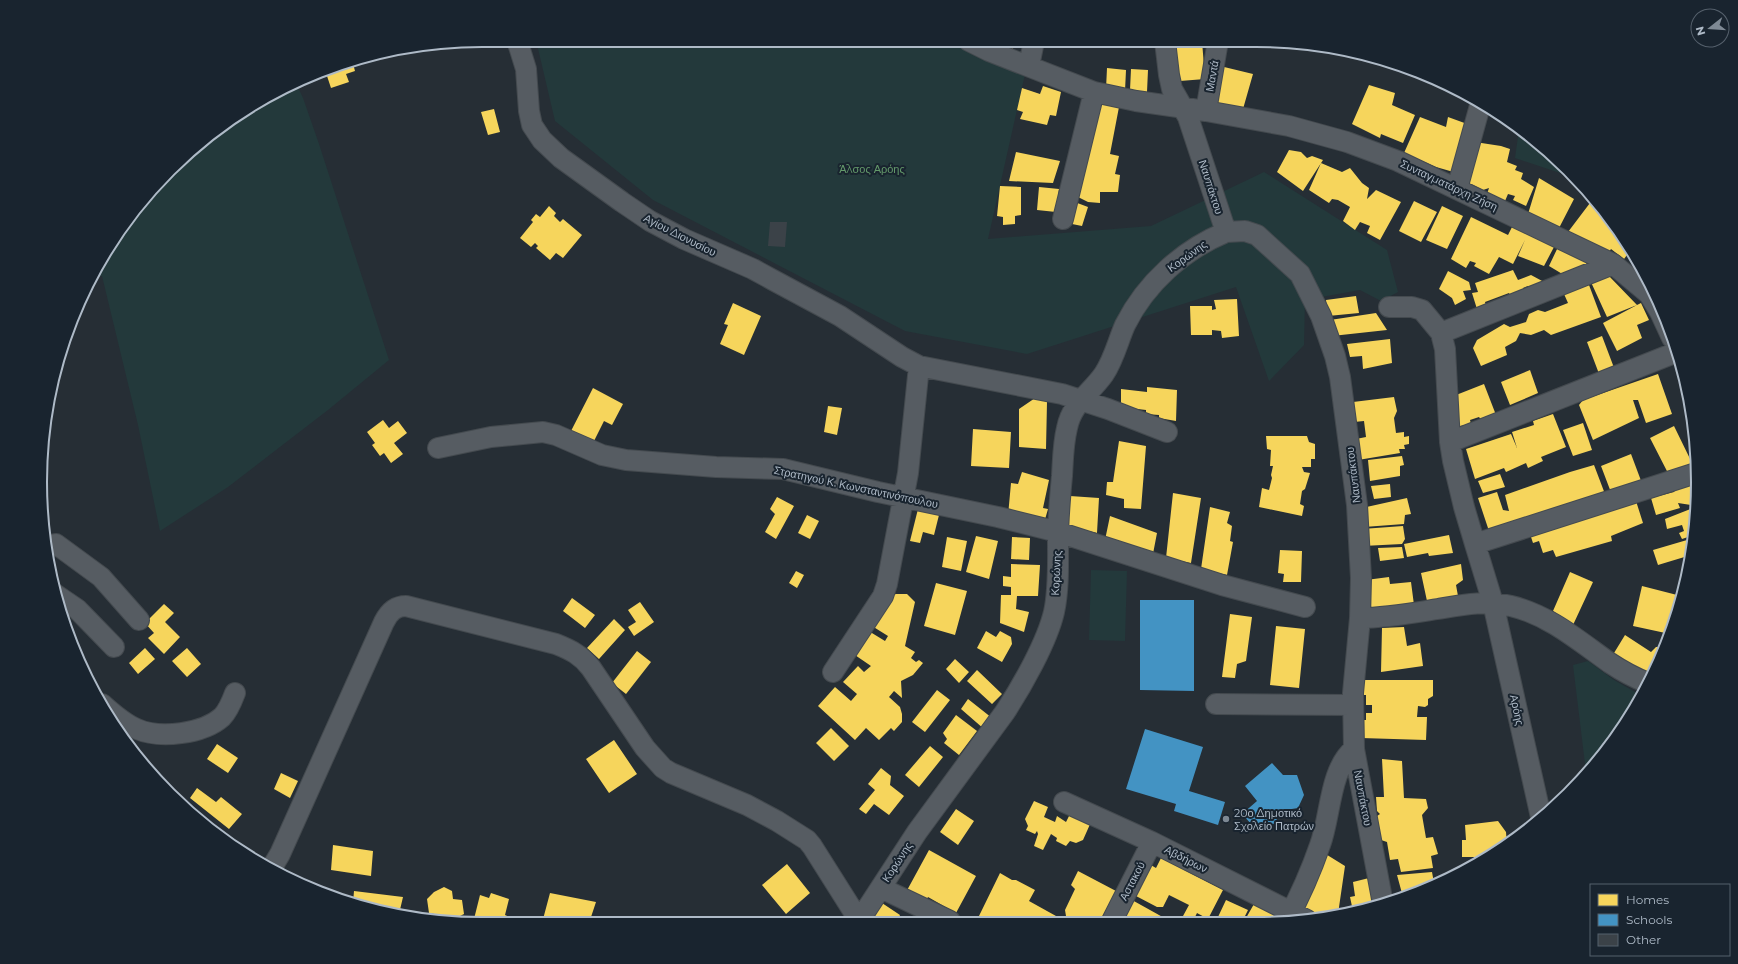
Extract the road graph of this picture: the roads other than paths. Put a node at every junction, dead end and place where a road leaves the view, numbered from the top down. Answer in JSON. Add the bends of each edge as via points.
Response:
{"nodes":[{"id":1,"x":519,"y":47,"type":"edge"},
{"id":2,"x":981,"y":47,"type":"edge"},
{"id":3,"x":1033,"y":47,"type":"edge"},
{"id":4,"x":1166,"y":47,"type":"edge"},
{"id":5,"x":1217,"y":47,"type":"edge"},
{"id":6,"x":1029,"y":66,"type":"junction"},
{"id":7,"x":1094,"y":92,"type":"junction"},
{"id":8,"x":1184,"y":108,"type":"junction"},
{"id":9,"x":1479,"y":108,"type":"edge"},
{"id":10,"x":1206,"y":111,"type":"junction"},
{"id":11,"x":1457,"y":189,"type":"junction"},
{"id":12,"x":1063,"y":219,"type":"dead end"},
{"id":13,"x":1226,"y":232,"type":"junction"},
{"id":14,"x":1623,"y":263,"type":"edge"},
{"id":15,"x":1647,"y":292,"type":"edge"},
{"id":16,"x":1389,"y":307,"type":"dead end"},
{"id":17,"x":1441,"y":333,"type":"junction"},
{"id":18,"x":1672,"y":354,"type":"edge"},
{"id":19,"x":919,"y":366,"type":"junction"},
{"id":20,"x":1082,"y":399,"type":"junction"},
{"id":21,"x":1167,"y":432,"type":"dead end"},
{"id":22,"x":1450,"y":442,"type":"junction"},
{"id":23,"x":438,"y":448,"type":"dead end"},
{"id":24,"x":1691,"y":475,"type":"edge"},
{"id":25,"x":904,"y":498,"type":"junction"},
{"id":26,"x":1058,"y":532,"type":"junction"},
{"id":27,"x":1475,"y":544,"type":"junction"},
{"id":28,"x":52,"y":545,"type":"edge"},
{"id":29,"x":63,"y":599,"type":"edge"},
{"id":30,"x":1493,"y":603,"type":"junction"},
{"id":31,"x":1305,"y":607,"type":"dead end"},
{"id":32,"x":1360,"y":618,"type":"junction"},
{"id":33,"x":139,"y":620,"type":"dead end"},
{"id":34,"x":114,"y":647,"type":"dead end"},
{"id":35,"x":833,"y":672,"type":"dead end"},
{"id":36,"x":1643,"y":680,"type":"edge"},
{"id":37,"x":235,"y":693,"type":"dead end"},
{"id":38,"x":1216,"y":704,"type":"dead end"},
{"id":39,"x":1353,"y":705,"type":"junction"},
{"id":40,"x":114,"y":714,"type":"edge"},
{"id":41,"x":1354,"y":749,"type":"junction"},
{"id":42,"x":1064,"y":802,"type":"dead end"},
{"id":43,"x":1540,"y":812,"type":"edge"},
{"id":44,"x":1152,"y":842,"type":"junction"},
{"id":45,"x":274,"y":864,"type":"edge"},
{"id":46,"x":881,"y":888,"type":"junction"},
{"id":47,"x":1382,"y":898,"type":"edge"},
{"id":48,"x":1292,"y":915,"type":"edge"},
{"id":49,"x":1296,"y":915,"type":"edge"},
{"id":50,"x":857,"y":917,"type":"edge"},
{"id":51,"x":863,"y":917,"type":"edge"},
{"id":52,"x":942,"y":917,"type":"edge"},
{"id":53,"x":1114,"y":917,"type":"edge"}],
"edges":[{"from":1,"to":19,"type":"street","name":"Αγίου Διονυσίου","via":[[526,69],[532,125],[542,140],[561,158],[650,221],[753,269],[840,316],[902,358]]},
{"from":2,"to":6,"type":"street","name":"Συνταγματάρχη Ζήση"},
{"from":3,"to":6,"type":"street"},
{"from":4,"to":8,"type":"street","name":"Ναυπάκτου","via":[[1171,85]]},
{"from":5,"to":10,"type":"street","name":"Μαντά"},
{"from":6,"to":7,"type":"street","name":"Συνταγματάρχη Ζήση"},
{"from":7,"to":8,"type":"street","name":"Συνταγματάρχη Ζήση","via":[[1136,102]]},
{"from":7,"to":12,"type":"street"},
{"from":8,"to":10,"type":"street","name":"Συνταγματάρχη Ζήση"},
{"from":8,"to":13,"type":"street","name":"Ναυπάκτου"},
{"from":9,"to":11,"type":"street"},
{"from":10,"to":11,"type":"street","name":"Συνταγματάρχη Ζήση","via":[[1289,126],[1347,142],[1398,161]]},
{"from":11,"to":14,"type":"street","name":"Συνταγματάρχη Ζήση"},
{"from":13,"to":20,"type":"street","name":"Κορώνης","via":[[1184,255],[1156,281],[1130,316],[1104,374]]},
{"from":13,"to":32,"type":"street","name":"Ναυπάκτου","via":[[1245,231],[1257,235],[1300,274],[1321,316],[1335,356],[1344,401],[1357,505],[1361,578]]},
{"from":14,"to":15,"type":"street","name":"Συνταγματάρχη Ζήση"},
{"from":14,"to":17,"type":"street"},
{"from":16,"to":17,"type":"street","via":[[1412,307],[1422,310]]},
{"from":17,"to":22,"type":"street","name":"Αρόης","via":[[1445,349]]},
{"from":18,"to":22,"type":"street"},
{"from":19,"to":20,"type":"street","name":"Αγίου Διονυσίου"},
{"from":19,"to":25,"type":"street"},
{"from":20,"to":21,"type":"street","name":"Αγίου Διονυσίου"},
{"from":20,"to":26,"type":"street","name":"Κορώνης","via":[[1074,409],[1066,430]]},
{"from":22,"to":27,"type":"street","name":"Αρόης"},
{"from":23,"to":25,"type":"street","name":"Στρατηγού Κ. Κωνσταντινόπουλου","via":[[492,437],[543,432],[602,455],[626,460],[783,469]]},
{"from":24,"to":27,"type":"street"},
{"from":25,"to":26,"type":"street","name":"Στρατηγού Κ. Κωνσταντινόπουλου"},
{"from":25,"to":35,"type":"street","via":[[883,596]]},
{"from":26,"to":31,"type":"street","name":"Στρατηγού Κ. Κωνσταντινόπουλου","via":[[1222,585]]},
{"from":26,"to":46,"type":"street","name":"Κορώνης","via":[[1054,611],[1050,627],[1029,670],[1005,712],[938,802]]},
{"from":27,"to":30,"type":"street","name":"Αρόης"},
{"from":28,"to":33,"type":"street","via":[[56,544],[101,577]]},
{"from":29,"to":34,"type":"street","via":[[77,608]]},
{"from":30,"to":32,"type":"street","via":[[1466,604],[1376,618]]},
{"from":30,"to":36,"type":"street","via":[[1518,608],[1554,624],[1610,663]]},
{"from":30,"to":43,"type":"street","name":"Αρόης"},
{"from":32,"to":39,"type":"street","name":"Ναυπάκτου"},
{"from":37,"to":40,"type":"street","via":[[225,713],[218,719],[204,727],[173,734],[154,734],[136,729]]},
{"from":38,"to":39,"type":"street"},
{"from":39,"to":41,"type":"street","name":"Ναυπάκτου"},
{"from":41,"to":47,"type":"street","name":"Ναυπάκτου"},
{"from":41,"to":49,"type":"street","via":[[1345,757],[1340,769],[1321,844]]},
{"from":42,"to":44,"type":"street","name":"Αβδήρων"},
{"from":44,"to":48,"type":"street","name":"Αβδήρων"},
{"from":44,"to":53,"type":"street","name":"Αστακού"},
{"from":45,"to":50,"type":"street","via":[[384,622],[392,611],[400,606],[406,606],[556,644],[575,652],[591,668],[658,764],[671,773],[757,810],[807,840]]},
{"from":46,"to":51,"type":"street","name":"Κορώνης"},
{"from":46,"to":52,"type":"street"}]}
